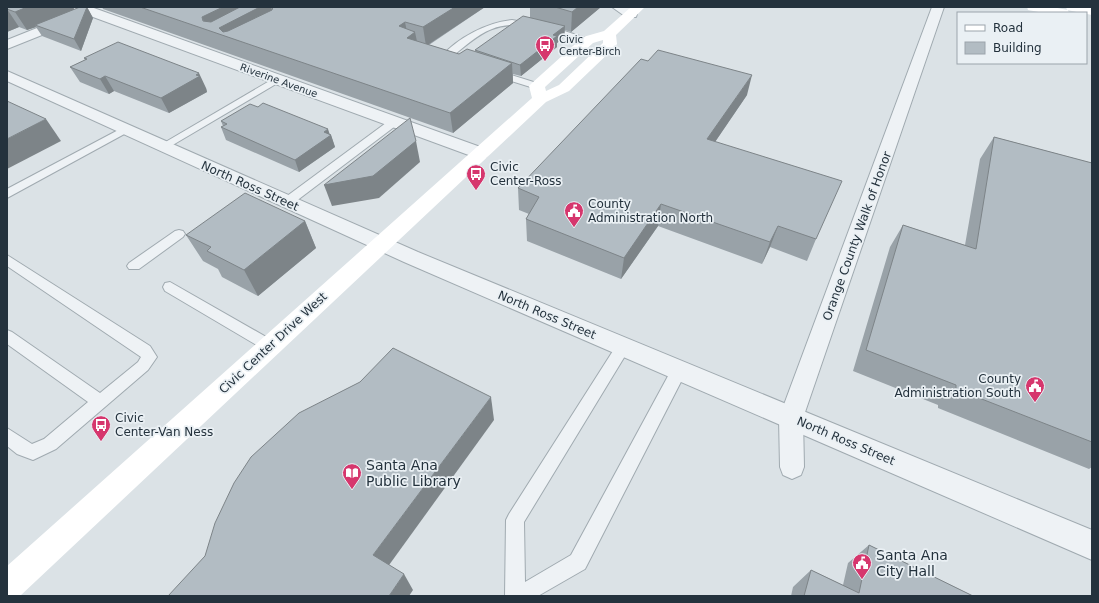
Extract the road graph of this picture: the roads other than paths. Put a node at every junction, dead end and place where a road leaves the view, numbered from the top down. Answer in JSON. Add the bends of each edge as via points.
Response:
{"nodes":[{"id":1,"x":618,"y":7,"type":"edge"},
{"id":2,"x":938,"y":7,"type":"edge"},
{"id":3,"x":1033,"y":7,"type":"edge"},
{"id":4,"x":1072,"y":7,"type":"edge"},
{"id":5,"x":89,"y":8,"type":"edge"},
{"id":6,"x":635,"y":10,"type":"edge"},
{"id":7,"x":1092,"y":11,"type":"edge"},
{"id":8,"x":1058,"y":12,"type":"edge"},
{"id":9,"x":609,"y":34,"type":"junction"},
{"id":10,"x":588,"y":40,"type":"junction"},
{"id":11,"x":7,"y":45,"type":"edge"},
{"id":12,"x":461,"y":62,"type":"edge"},
{"id":13,"x":484,"y":69,"type":"edge"},
{"id":14,"x":7,"y":75,"type":"edge"},
{"id":15,"x":278,"y":79,"type":"junction"},
{"id":16,"x":538,"y":92,"type":"junction"},
{"id":17,"x":394,"y":122,"type":"junction"},
{"id":18,"x":124,"y":130,"type":"junction"},
{"id":19,"x":162,"y":147,"type":"junction"},
{"id":20,"x":480,"y":153,"type":"junction"},
{"id":21,"x":7,"y":194,"type":"edge"},
{"id":22,"x":287,"y":202,"type":"junction"},
{"id":23,"x":179,"y":234,"type":"dead end"},
{"id":24,"x":381,"y":244,"type":"junction"},
{"id":25,"x":7,"y":260,"type":"edge"},
{"id":26,"x":134,"y":266,"type":"dead end"},
{"id":27,"x":170,"y":287,"type":"dead end"},
{"id":28,"x":7,"y":336,"type":"edge"},
{"id":29,"x":270,"y":346,"type":"junction"},
{"id":30,"x":623,"y":347,"type":"junction"},
{"id":31,"x":679,"y":370,"type":"junction"},
{"id":32,"x":100,"y":402,"type":"junction"},
{"id":33,"x":791,"y":418,"type":"junction"},
{"id":34,"x":7,"y":436,"type":"edge"},
{"id":35,"x":792,"y":467,"type":"dead end"},
{"id":36,"x":1092,"y":545,"type":"edge"},
{"id":37,"x":10,"y":580,"type":"edge"},
{"id":38,"x":514,"y":596,"type":"edge"},
{"id":39,"x":519,"y":596,"type":"edge"}],
"edges":[{"from":1,"to":6,"type":"street"},
{"from":2,"to":33,"type":"street","name":"Orange County Walk of Honor"},
{"from":3,"to":8,"type":"main road"},
{"from":4,"to":7,"type":"main road"},
{"from":5,"to":11,"type":"street"},
{"from":5,"to":15,"type":"street","name":"Riverine Avenue"},
{"from":6,"to":9,"type":"main road","name":"Civic Center Drive West"},
{"from":9,"to":10,"type":"main road","name":"Civic Center Drive West"},
{"from":9,"to":16,"type":"main road","name":"Civic Center Drive West","via":[[610,44],[564,88]]},
{"from":10,"to":12,"type":"lane","via":[[534,25],[497,25],[488,27],[442,56]]},
{"from":10,"to":16,"type":"main road","name":"Civic Center Drive West"},
{"from":13,"to":16,"type":"lane"},
{"from":14,"to":18,"type":"street","name":"North Ross Street"},
{"from":15,"to":17,"type":"street","name":"Riverine Avenue"},
{"from":15,"to":19,"type":"lane"},
{"from":16,"to":20,"type":"main road","name":"Civic Center Drive West"},
{"from":17,"to":20,"type":"street","name":"Riverine Avenue"},
{"from":17,"to":22,"type":"lane"},
{"from":18,"to":19,"type":"street","name":"North Ross Street"},
{"from":18,"to":21,"type":"lane"},
{"from":19,"to":22,"type":"street","name":"North Ross Street"},
{"from":20,"to":24,"type":"main road","name":"Civic Center Drive West"},
{"from":22,"to":24,"type":"street","name":"North Ross Street"},
{"from":23,"to":26,"type":"lane"},
{"from":24,"to":29,"type":"main road","name":"Civic Center Drive West"},
{"from":24,"to":30,"type":"street","name":"North Ross Street"},
{"from":25,"to":32,"type":"lane","via":[[145,350],[149,357],[143,366]]},
{"from":27,"to":29,"type":"lane"},
{"from":28,"to":32,"type":"lane"},
{"from":29,"to":37,"type":"main road","name":"Civic Center Drive West"},
{"from":30,"to":31,"type":"street","name":"North Ross Street"},
{"from":30,"to":38,"type":"lane","via":[[515,520]]},
{"from":31,"to":33,"type":"street","name":"North Ross Street"},
{"from":31,"to":39,"type":"lane","via":[[578,562]]},
{"from":32,"to":34,"type":"lane","via":[[50,444],[33,452],[23,449]]},
{"from":33,"to":35,"type":"street","name":"Orange County Walk of Honor"},
{"from":33,"to":36,"type":"street","name":"North Ross Street"}]}
